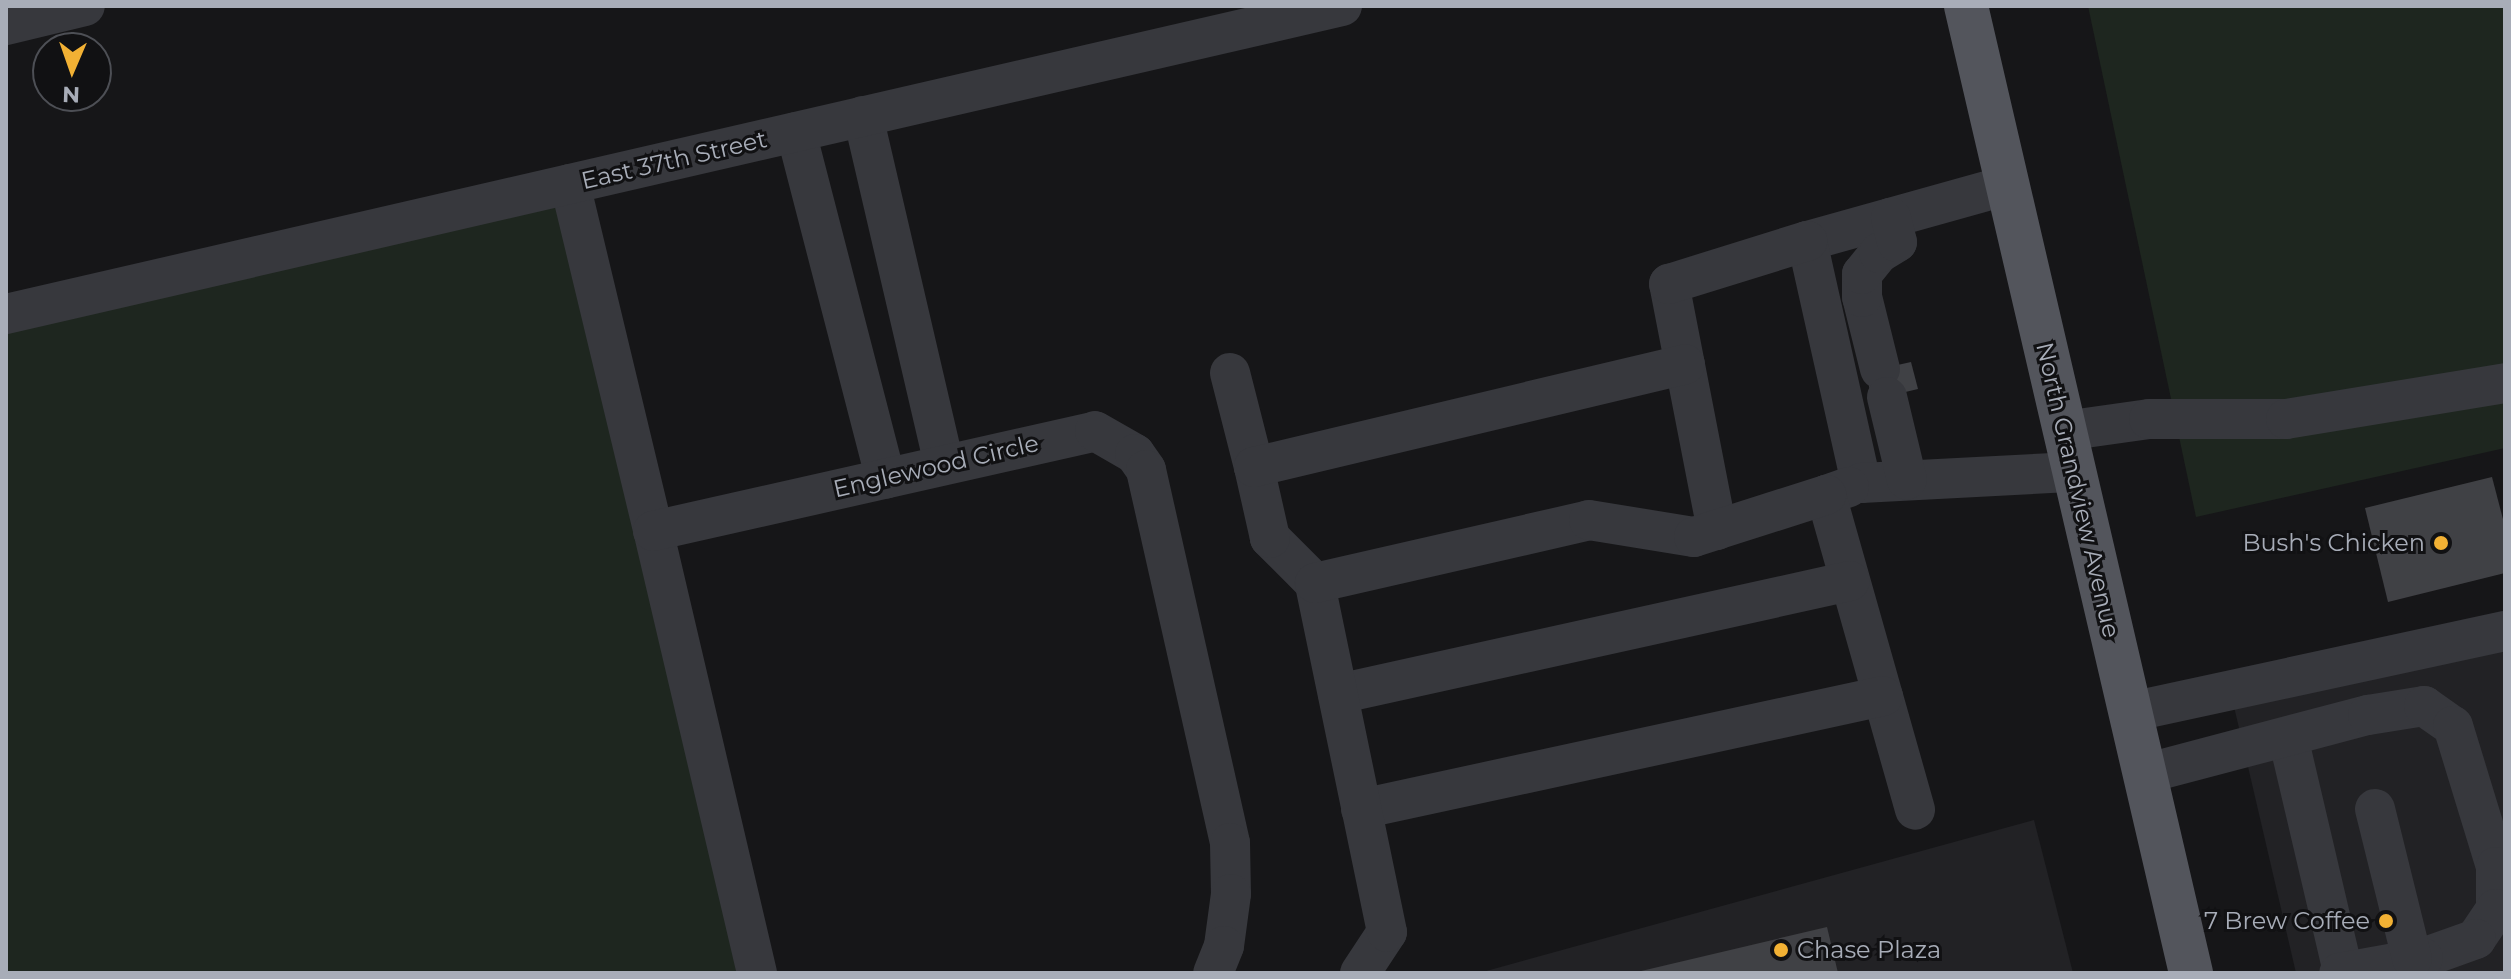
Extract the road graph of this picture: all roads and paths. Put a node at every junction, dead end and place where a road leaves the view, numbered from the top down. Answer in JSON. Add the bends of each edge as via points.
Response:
{"nodes":[{"id":1,"x":85,"y":6,"type":"edge"},
{"id":2,"x":1342,"y":6,"type":"edge"},
{"id":3,"x":1966,"y":6,"type":"edge"},
{"id":4,"x":6,"y":25,"type":"edge"},
{"id":5,"x":863,"y":116,"type":"junction"},
{"id":6,"x":796,"y":132,"type":"junction"},
{"id":7,"x":570,"y":184,"type":"junction"},
{"id":8,"x":2008,"y":185,"type":"junction"},
{"id":9,"x":1891,"y":218,"type":"junction"},
{"id":10,"x":1807,"y":241,"type":"junction"},
{"id":11,"x":6,"y":314,"type":"edge"},
{"id":12,"x":1685,"y":364,"type":"junction"},
{"id":13,"x":1230,"y":373,"type":"dead end"},
{"id":14,"x":2505,"y":383,"type":"edge"},
{"id":15,"x":2064,"y":431,"type":"junction"},
{"id":16,"x":944,"y":464,"type":"junction"},
{"id":17,"x":1254,"y":467,"type":"junction"},
{"id":18,"x":2074,"y":472,"type":"junction"},
{"id":19,"x":886,"y":479,"type":"junction"},
{"id":20,"x":1907,"y":480,"type":"junction"},
{"id":21,"x":1843,"y":489,"type":"junction"},
{"id":22,"x":1717,"y":530,"type":"junction"},
{"id":23,"x":653,"y":531,"type":"junction"},
{"id":24,"x":1850,"y":581,"type":"junction"},
{"id":25,"x":1315,"y":583,"type":"junction"},
{"id":26,"x":2505,"y":631,"type":"edge"},
{"id":27,"x":1338,"y":694,"type":"junction"},
{"id":28,"x":1883,"y":696,"type":"junction"},
{"id":29,"x":2130,"y":712,"type":"junction"},
{"id":30,"x":2288,"y":737,"type":"junction"},
{"id":31,"x":2144,"y":774,"type":"junction"},
{"id":32,"x":1361,"y":809,"type":"junction"},
{"id":33,"x":2375,"y":809,"type":"dead end"},
{"id":34,"x":1915,"y":810,"type":"dead end"},
{"id":35,"x":2412,"y":959,"type":"junction"},
{"id":36,"x":2341,"y":972,"type":"edge"},
{"id":37,"x":757,"y":973,"type":"edge"},
{"id":38,"x":1213,"y":973,"type":"edge"},
{"id":39,"x":1360,"y":973,"type":"edge"},
{"id":40,"x":2191,"y":973,"type":"edge"}],
"edges":[{"from":1,"to":4,"type":"street"},
{"from":2,"to":5,"type":"street","name":"East 37th Street"},
{"from":3,"to":8,"type":"main road","name":"North Grandview Avenue"},
{"from":5,"to":6,"type":"street","name":"East 37th Street"},
{"from":5,"to":16,"type":"street"},
{"from":6,"to":7,"type":"street","name":"East 37th Street"},
{"from":6,"to":19,"type":"street"},
{"from":7,"to":11,"type":"street","name":"East 37th Street"},
{"from":7,"to":23,"type":"street"},
{"from":8,"to":9,"type":"street"},
{"from":8,"to":15,"type":"main road","name":"North Grandview Avenue"},
{"from":9,"to":10,"type":"street"},
{"from":9,"to":20,"type":"street","via":[[1897,242],[1879,253],[1862,274],[1862,297]]},
{"from":10,"to":12,"type":"street","via":[[1669,284]]},
{"from":10,"to":21,"type":"street"},
{"from":12,"to":17,"type":"street"},
{"from":12,"to":22,"type":"street"},
{"from":13,"to":17,"type":"street"},
{"from":14,"to":15,"type":"street","via":[[2286,419],[2149,419]]},
{"from":15,"to":18,"type":"main road","name":"North Grandview Avenue"},
{"from":16,"to":19,"type":"street","name":"Englewood Circle"},
{"from":16,"to":38,"type":"street","name":"Englewood Circle","via":[[1095,431],[1135,454],[1146,470],[1230,843],[1231,894],[1224,946]]},
{"from":17,"to":25,"type":"street","via":[[1270,538]]},
{"from":18,"to":20,"type":"street"},
{"from":18,"to":29,"type":"main road","name":"North Grandview Avenue"},
{"from":19,"to":23,"type":"street","name":"Englewood Circle"},
{"from":20,"to":21,"type":"street"},
{"from":21,"to":22,"type":"street"},
{"from":21,"to":24,"type":"street"},
{"from":22,"to":25,"type":"street","via":[[1694,537],[1589,520]]},
{"from":23,"to":37,"type":"street"},
{"from":24,"to":27,"type":"street"},
{"from":24,"to":28,"type":"street"},
{"from":25,"to":27,"type":"street"},
{"from":26,"to":29,"type":"street"},
{"from":27,"to":32,"type":"street"},
{"from":28,"to":32,"type":"street"},
{"from":28,"to":34,"type":"street"},
{"from":29,"to":31,"type":"main road","name":"North Grandview Avenue"},
{"from":30,"to":31,"type":"street"},
{"from":30,"to":35,"type":"street","via":[[2424,706],[2453,726],[2496,867],[2496,909],[2476,939]]},
{"from":30,"to":36,"type":"street"},
{"from":31,"to":40,"type":"main road","name":"North Grandview Avenue"},
{"from":32,"to":39,"type":"street","via":[[1387,932]]},
{"from":33,"to":35,"type":"street"},
{"from":35,"to":36,"type":"street"}]}
